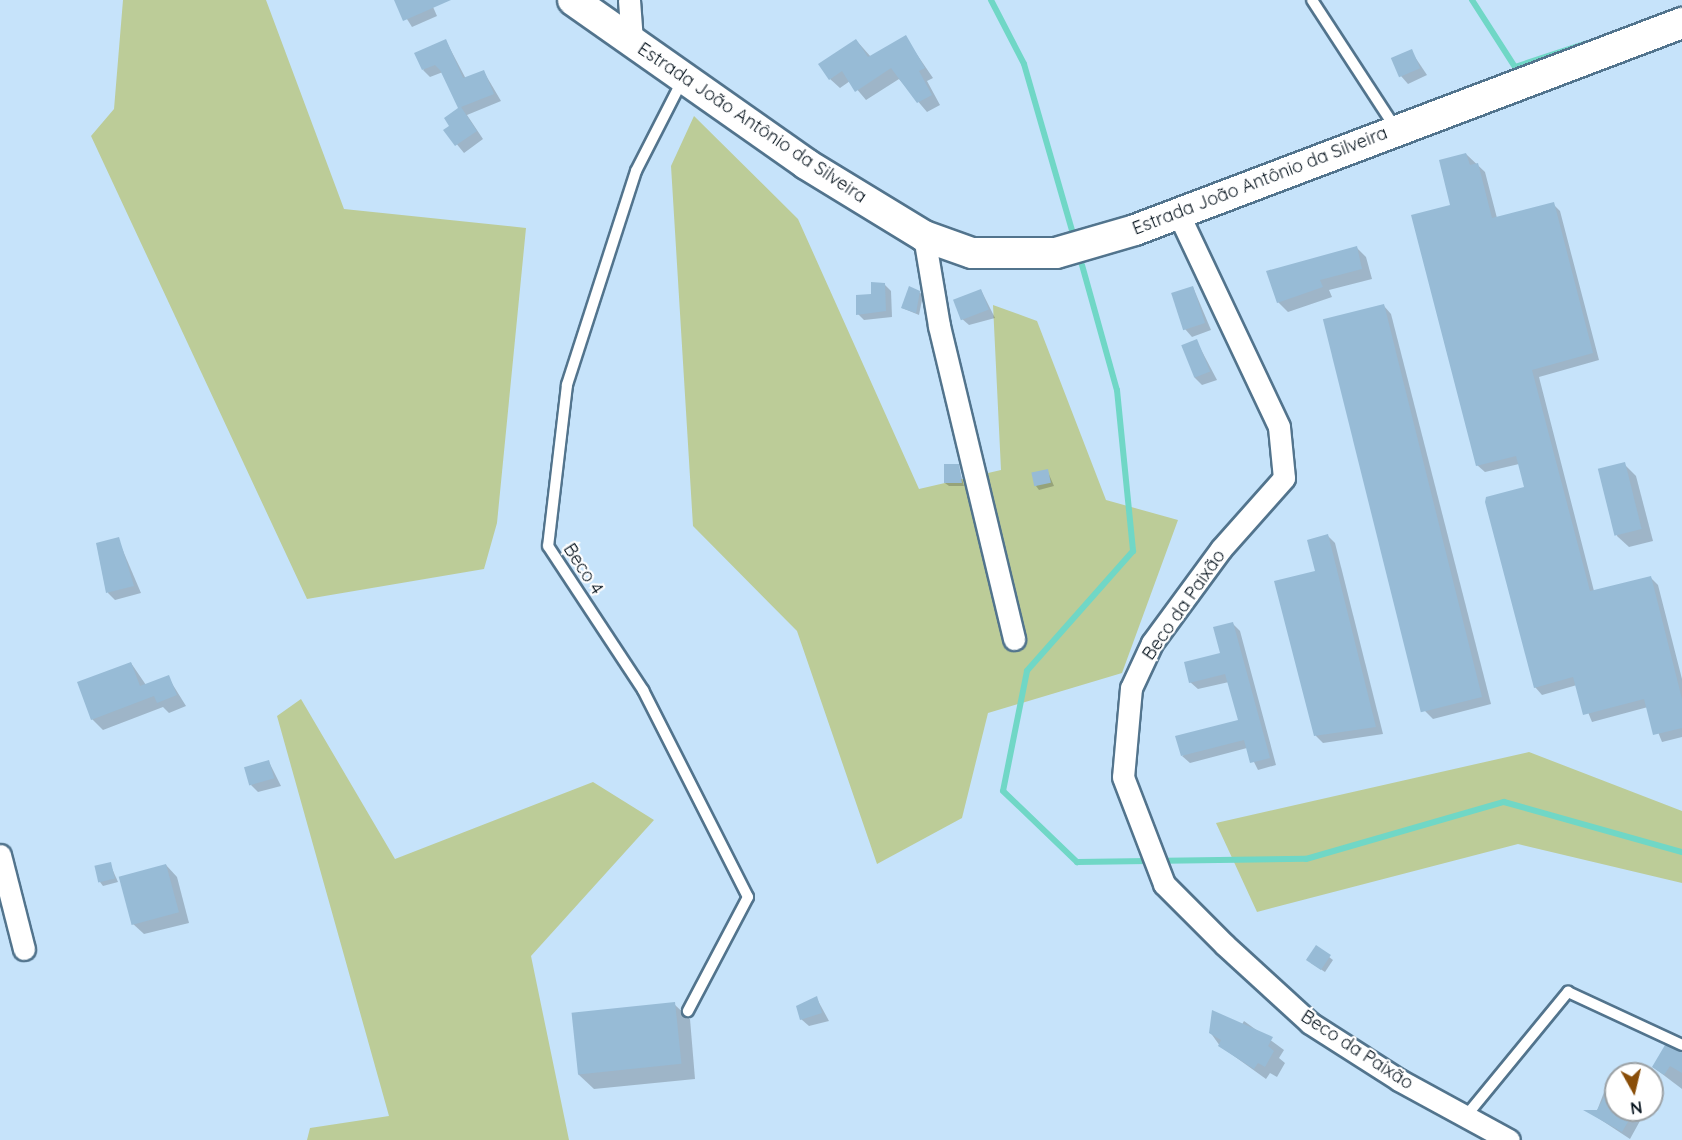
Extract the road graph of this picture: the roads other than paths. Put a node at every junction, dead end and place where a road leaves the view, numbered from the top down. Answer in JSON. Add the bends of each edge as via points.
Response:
{"nodes":[{"id":1,"x":573,"y":0,"type":"edge"},
{"id":2,"x":629,"y":0,"type":"edge"},
{"id":3,"x":1312,"y":0,"type":"edge"},
{"id":4,"x":1682,"y":23,"type":"edge"},
{"id":5,"x":632,"y":41,"type":"junction"},
{"id":6,"x":684,"y":78,"type":"junction"},
{"id":7,"x":1396,"y":129,"type":"junction"},
{"id":8,"x":1179,"y":215,"type":"junction"},
{"id":9,"x":924,"y":236,"type":"junction"},
{"id":10,"x":1014,"y":639,"type":"dead end"},
{"id":11,"x":0,"y":855,"type":"edge"},
{"id":12,"x":24,"y":949,"type":"dead end"},
{"id":13,"x":688,"y":1011,"type":"dead end"},
{"id":14,"x":1682,"y":1045,"type":"edge"},
{"id":15,"x":1466,"y":1116,"type":"junction"},
{"id":16,"x":1509,"y":1140,"type":"edge"}],
"edges":[{"from":1,"to":5,"type":"main road","name":"Estrada João Antônio da Silveira"},
{"from":2,"to":5,"type":"street"},
{"from":3,"to":7,"type":"lane"},
{"from":4,"to":7,"type":"main road","name":"Estrada João Antônio da Silveira"},
{"from":5,"to":6,"type":"main road","name":"Estrada João Antônio da Silveira"},
{"from":6,"to":9,"type":"main road","name":"Estrada João Antônio da Silveira","via":[[806,164]]},
{"from":6,"to":13,"type":"lane","name":"Beco 4","via":[[636,171],[567,385],[548,546],[643,690],[748,897]]},
{"from":7,"to":8,"type":"main road","name":"Estrada João Antônio da Silveira"},
{"from":8,"to":9,"type":"main road","name":"Estrada João Antônio da Silveira","via":[[1056,253],[972,253]]},
{"from":8,"to":15,"type":"street","name":"Beco da Paixão","via":[[1279,427],[1284,478],[1221,549],[1152,643],[1131,688],[1123,777],[1164,884],[1225,945],[1310,1023]]},
{"from":9,"to":10,"type":"street","via":[[939,326]]},
{"from":11,"to":12,"type":"street"},
{"from":14,"to":15,"type":"lane","via":[[1568,992]]},
{"from":15,"to":16,"type":"street","name":"Beco da Paixão"}]}
